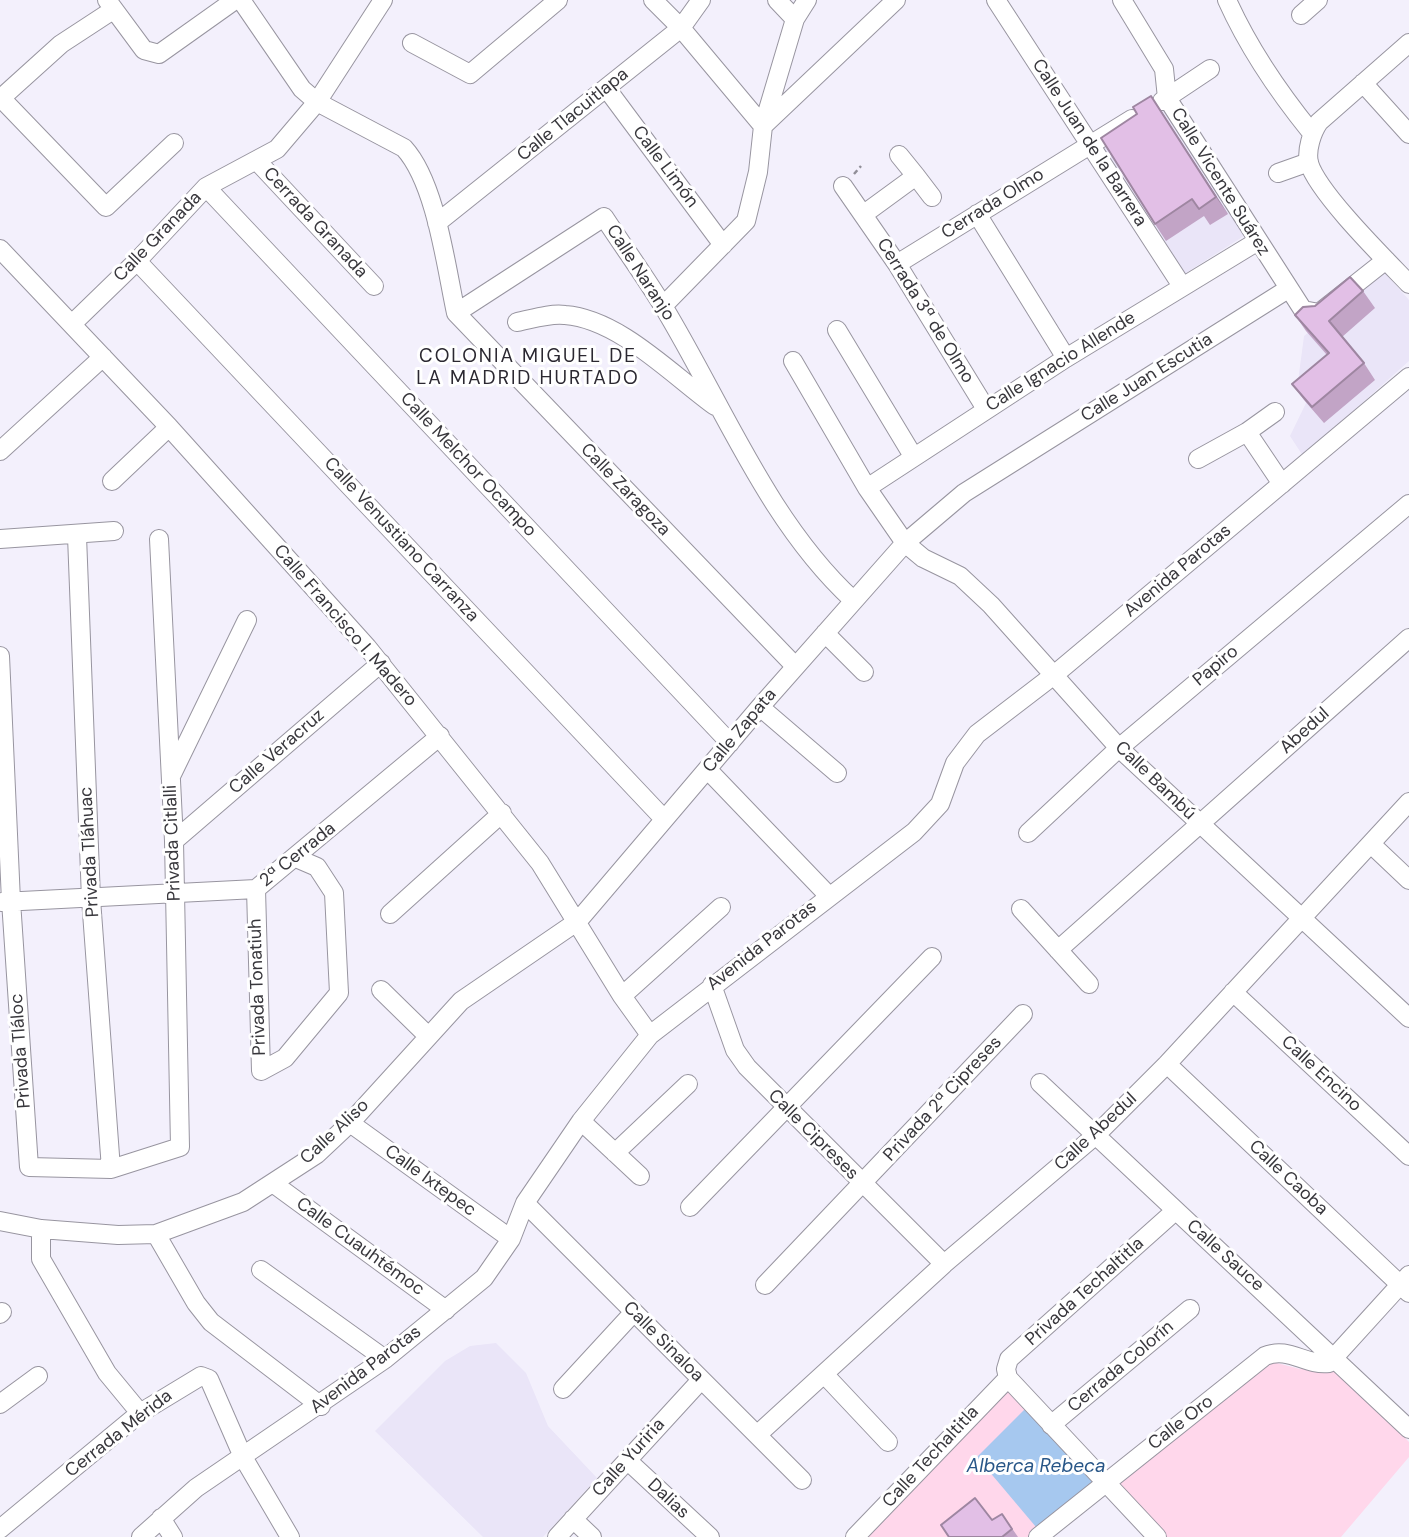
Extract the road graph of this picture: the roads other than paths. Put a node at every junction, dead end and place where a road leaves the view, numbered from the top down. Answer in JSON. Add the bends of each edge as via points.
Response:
{"nodes":[{"id":1,"x":235,"y":0,"type":"edge"},
{"id":2,"x":242,"y":0,"type":"edge"},
{"id":3,"x":383,"y":0,"type":"edge"},
{"id":4,"x":558,"y":0,"type":"edge"},
{"id":5,"x":653,"y":0,"type":"edge"},
{"id":6,"x":701,"y":0,"type":"edge"},
{"id":7,"x":777,"y":0,"type":"edge"},
{"id":8,"x":807,"y":0,"type":"edge"},
{"id":9,"x":896,"y":0,"type":"edge"},
{"id":10,"x":996,"y":0,"type":"edge"},
{"id":11,"x":1122,"y":0,"type":"edge"},
{"id":12,"x":1227,"y":0,"type":"edge"},
{"id":13,"x":1318,"y":0,"type":"edge"},
{"id":14,"x":110,"y":5,"type":"edge"},
{"id":15,"x":1301,"y":15,"type":"dead end"},
{"id":16,"x":795,"y":19,"type":"junction"},
{"id":17,"x":681,"y":28,"type":"junction"},
{"id":18,"x":412,"y":43,"type":"dead end"},
{"id":19,"x":1409,"y":43,"type":"edge"},
{"id":20,"x":1210,"y":69,"type":"dead end"},
{"id":21,"x":1363,"y":83,"type":"junction"},
{"id":22,"x":607,"y":89,"type":"junction"},
{"id":23,"x":0,"y":98,"type":"edge"},
{"id":24,"x":1167,"y":98,"type":"junction"},
{"id":25,"x":317,"y":102,"type":"junction"},
{"id":26,"x":763,"y":126,"type":"junction"},
{"id":27,"x":1311,"y":132,"type":"junction"},
{"id":28,"x":1409,"y":134,"type":"edge"},
{"id":29,"x":174,"y":143,"type":"dead end"},
{"id":30,"x":1090,"y":144,"type":"junction"},
{"id":31,"x":899,"y":155,"type":"dead end"},
{"id":32,"x":257,"y":160,"type":"junction"},
{"id":33,"x":1309,"y":162,"type":"junction"},
{"id":34,"x":1278,"y":173,"type":"dead end"},
{"id":35,"x":916,"y":176,"type":"junction"},
{"id":36,"x":843,"y":186,"type":"dead end"},
{"id":37,"x":206,"y":187,"type":"junction"},
{"id":38,"x":932,"y":197,"type":"dead end"},
{"id":39,"x":864,"y":214,"type":"junction"},
{"id":40,"x":977,"y":214,"type":"junction"},
{"id":41,"x":437,"y":223,"type":"junction"},
{"id":42,"x":1258,"y":241,"type":"junction"},
{"id":43,"x":723,"y":245,"type":"junction"},
{"id":44,"x":0,"y":249,"type":"edge"},
{"id":45,"x":1386,"y":260,"type":"junction"},
{"id":46,"x":137,"y":261,"type":"junction"},
{"id":47,"x":897,"y":264,"type":"junction"},
{"id":48,"x":1409,"y":284,"type":"edge"},
{"id":49,"x":374,"y":286,"type":"dead end"},
{"id":50,"x":1182,"y":286,"type":"junction"},
{"id":51,"x":1288,"y":289,"type":"junction"},
{"id":52,"x":663,"y":306,"type":"junction"},
{"id":53,"x":456,"y":313,"type":"junction"},
{"id":54,"x":517,"y":322,"type":"dead end"},
{"id":55,"x":72,"y":324,"type":"junction"},
{"id":56,"x":837,"y":330,"type":"dead end"},
{"id":57,"x":103,"y":357,"type":"junction"},
{"id":58,"x":1066,"y":358,"type":"junction"},
{"id":59,"x":793,"y":361,"type":"dead end"},
{"id":60,"x":1409,"y":377,"type":"edge"},
{"id":61,"x":986,"y":409,"type":"junction"},
{"id":62,"x":720,"y":410,"type":"junction"},
{"id":63,"x":1275,"y":412,"type":"dead end"},
{"id":64,"x":169,"y":428,"type":"junction"},
{"id":65,"x":1247,"y":432,"type":"junction"},
{"id":66,"x":0,"y":452,"type":"edge"},
{"id":67,"x":913,"y":456,"type":"junction"},
{"id":68,"x":1198,"y":459,"type":"dead end"},
{"id":69,"x":112,"y":481,"type":"dead end"},
{"id":70,"x":1282,"y":484,"type":"junction"},
{"id":71,"x":867,"y":488,"type":"junction"},
{"id":72,"x":1409,"y":504,"type":"edge"},
{"id":73,"x":114,"y":531,"type":"dead end"},
{"id":74,"x":77,"y":536,"type":"junction"},
{"id":75,"x":0,"y":539,"type":"edge"},
{"id":76,"x":159,"y":539,"type":"dead end"},
{"id":77,"x":905,"y":543,"type":"junction"},
{"id":78,"x":853,"y":600,"type":"junction"},
{"id":79,"x":247,"y":620,"type":"dead end"},
{"id":80,"x":825,"y":633,"type":"junction"},
{"id":81,"x":1409,"y":638,"type":"edge"},
{"id":82,"x":0,"y":656,"type":"edge"},
{"id":83,"x":381,"y":663,"type":"junction"},
{"id":84,"x":795,"y":666,"type":"junction"},
{"id":85,"x":864,"y":673,"type":"dead end"},
{"id":86,"x":1054,"y":675,"type":"junction"},
{"id":87,"x":760,"y":707,"type":"junction"},
{"id":88,"x":440,"y":736,"type":"junction"},
{"id":89,"x":730,"y":743,"type":"junction"},
{"id":90,"x":1119,"y":748,"type":"junction"},
{"id":91,"x":708,"y":770,"type":"junction"},
{"id":92,"x":837,"y":773,"type":"dead end"},
{"id":93,"x":171,"y":777,"type":"junction"},
{"id":94,"x":1409,"y":802,"type":"edge"},
{"id":95,"x":502,"y":813,"type":"junction"},
{"id":96,"x":664,"y":819,"type":"junction"},
{"id":97,"x":1200,"y":824,"type":"junction"},
{"id":98,"x":1028,"y":833,"type":"dead end"},
{"id":99,"x":173,"y":841,"type":"junction"},
{"id":100,"x":1371,"y":844,"type":"junction"},
{"id":101,"x":296,"y":858,"type":"junction"},
{"id":102,"x":1409,"y":880,"type":"edge"},
{"id":103,"x":256,"y":889,"type":"junction"},
{"id":104,"x":175,"y":894,"type":"junction"},
{"id":105,"x":828,"y":895,"type":"junction"},
{"id":106,"x":91,"y":899,"type":"junction"},
{"id":107,"x":6,"y":901,"type":"edge"},
{"id":108,"x":721,"y":907,"type":"dead end"},
{"id":109,"x":1021,"y":909,"type":"dead end"},
{"id":110,"x":390,"y":914,"type":"dead end"},
{"id":111,"x":1301,"y":918,"type":"junction"},
{"id":112,"x":578,"y":921,"type":"junction"},
{"id":113,"x":1058,"y":950,"type":"junction"},
{"id":114,"x":932,"y":957,"type":"dead end"},
{"id":115,"x":1089,"y":984,"type":"dead end"},
{"id":116,"x":712,"y":985,"type":"junction"},
{"id":117,"x":381,"y":990,"type":"dead end"},
{"id":118,"x":1233,"y":992,"type":"junction"},
{"id":119,"x":622,"y":996,"type":"junction"},
{"id":120,"x":1023,"y":1014,"type":"dead end"},
{"id":121,"x":1409,"y":1018,"type":"edge"},
{"id":122,"x":427,"y":1035,"type":"junction"},
{"id":123,"x":650,"y":1035,"type":"junction"},
{"id":124,"x":1167,"y":1064,"type":"junction"},
{"id":125,"x":1040,"y":1083,"type":"dead end"},
{"id":126,"x":688,"y":1084,"type":"dead end"},
{"id":127,"x":786,"y":1109,"type":"junction"},
{"id":128,"x":581,"y":1121,"type":"junction"},
{"id":129,"x":350,"y":1123,"type":"junction"},
{"id":130,"x":1096,"y":1135,"type":"junction"},
{"id":131,"x":180,"y":1147,"type":"joint"},
{"id":132,"x":615,"y":1153,"type":"junction"},
{"id":133,"x":1409,"y":1156,"type":"edge"},
{"id":134,"x":111,"y":1169,"type":"junction"},
{"id":135,"x":640,"y":1176,"type":"dead end"},
{"id":136,"x":274,"y":1184,"type":"junction"},
{"id":137,"x":862,"y":1185,"type":"junction"},
{"id":138,"x":525,"y":1203,"type":"junction"},
{"id":139,"x":690,"y":1207,"type":"dead end"},
{"id":140,"x":1175,"y":1211,"type":"junction"},
{"id":141,"x":0,"y":1221,"type":"edge"},
{"id":142,"x":41,"y":1229,"type":"junction"},
{"id":143,"x":156,"y":1234,"type":"junction"},
{"id":144,"x":511,"y":1239,"type":"junction"},
{"id":145,"x":944,"y":1264,"type":"junction"},
{"id":146,"x":261,"y":1270,"type":"dead end"},
{"id":147,"x":1406,"y":1284,"type":"edge"},
{"id":148,"x":765,"y":1285,"type":"dead end"},
{"id":149,"x":446,"y":1310,"type":"junction"},
{"id":150,"x":1189,"y":1310,"type":"dead end"},
{"id":151,"x":633,"y":1313,"type":"junction"},
{"id":152,"x":1335,"y":1356,"type":"junction"},
{"id":153,"x":385,"y":1359,"type":"junction"},
{"id":154,"x":824,"y":1374,"type":"junction"},
{"id":155,"x":38,"y":1376,"type":"dead end"},
{"id":156,"x":1008,"y":1378,"type":"junction"},
{"id":157,"x":701,"y":1380,"type":"junction"},
{"id":158,"x":563,"y":1389,"type":"dead end"},
{"id":159,"x":0,"y":1404,"type":"edge"},
{"id":160,"x":321,"y":1406,"type":"junction"},
{"id":161,"x":140,"y":1413,"type":"junction"},
{"id":162,"x":1051,"y":1425,"type":"junction"},
{"id":163,"x":1409,"y":1429,"type":"edge"},
{"id":164,"x":757,"y":1435,"type":"junction"},
{"id":165,"x":888,"y":1442,"type":"dead end"},
{"id":166,"x":243,"y":1457,"type":"junction"},
{"id":167,"x":626,"y":1460,"type":"junction"},
{"id":168,"x":802,"y":1480,"type":"dead end"},
{"id":169,"x":1105,"y":1483,"type":"junction"},
{"id":170,"x":162,"y":1518,"type":"junction"},
{"id":171,"x":573,"y":1519,"type":"junction"},
{"id":172,"x":0,"y":1529,"type":"edge"},
{"id":173,"x":141,"y":1537,"type":"edge"},
{"id":174,"x":173,"y":1537,"type":"edge"},
{"id":175,"x":290,"y":1537,"type":"edge"},
{"id":176,"x":557,"y":1537,"type":"edge"},
{"id":177,"x":592,"y":1537,"type":"edge"},
{"id":178,"x":710,"y":1537,"type":"edge"},
{"id":179,"x":855,"y":1537,"type":"edge"},
{"id":180,"x":1038,"y":1537,"type":"edge"},
{"id":181,"x":1157,"y":1537,"type":"edge"}],
"edges":[{"from":1,"to":14,"type":"street","via":[[159,54],[144,50]]},
{"from":2,"to":25,"type":"street","via":[[302,89]]},
{"from":3,"to":25,"type":"street","name":"Calle Granada"},
{"from":4,"to":18,"type":"street","via":[[470,74]]},
{"from":5,"to":17,"type":"street"},
{"from":6,"to":17,"type":"street","name":"Calle Tlacuitlapa"},
{"from":7,"to":16,"type":"street"},
{"from":8,"to":16,"type":"street"},
{"from":9,"to":26,"type":"street"},
{"from":10,"to":30,"type":"street","name":"Calle Juan de la Barrera"},
{"from":11,"to":24,"type":"street","name":"Calle Vicente Suárez","via":[[1164,69]]},
{"from":12,"to":27,"type":"street","via":[[1274,86]]},
{"from":13,"to":15,"type":"street"},
{"from":14,"to":23,"type":"street"},
{"from":16,"to":26,"type":"street"},
{"from":17,"to":22,"type":"street","name":"Calle Tlacuitlapa"},
{"from":17,"to":26,"type":"street"},
{"from":19,"to":21,"type":"street"},
{"from":20,"to":24,"type":"street","name":"Cerrada Olmo"},
{"from":21,"to":27,"type":"street"},
{"from":21,"to":28,"type":"street"},
{"from":22,"to":41,"type":"street","name":"Calle Tlacuitlapa"},
{"from":22,"to":43,"type":"street","name":"Calle Limón"},
{"from":23,"to":29,"type":"street","via":[[107,207]]},
{"from":24,"to":30,"type":"street","name":"Cerrada Olmo"},
{"from":24,"to":42,"type":"street","name":"Calle Vicente Suárez"},
{"from":25,"to":32,"type":"street","name":"Calle Granada","via":[[277,149]]},
{"from":25,"to":41,"type":"street","via":[[404,148],[415,160]]},
{"from":26,"to":43,"type":"street","via":[[746,221]]},
{"from":27,"to":33,"type":"street"},
{"from":30,"to":40,"type":"street","name":"Cerrada Olmo"},
{"from":30,"to":50,"type":"street","name":"Calle Juan de la Barrera"},
{"from":31,"to":35,"type":"street"},
{"from":32,"to":37,"type":"street","name":"Calle Granada"},
{"from":32,"to":49,"type":"street","name":"Cerrada Granada"},
{"from":33,"to":34,"type":"street"},
{"from":33,"to":45,"type":"street","via":[[1340,209]]},
{"from":35,"to":38,"type":"street"},
{"from":35,"to":39,"type":"street"},
{"from":36,"to":39,"type":"street","name":"Cerrada 3ª de Olmo"},
{"from":37,"to":46,"type":"street","name":"Calle Granada"},
{"from":37,"to":89,"type":"street","name":"Calle Melchor Ocampo"},
{"from":39,"to":47,"type":"street","name":"Cerrada 3ª de Olmo"},
{"from":40,"to":47,"type":"street","name":"Cerrada Olmo"},
{"from":40,"to":58,"type":"street"},
{"from":41,"to":53,"type":"street"},
{"from":42,"to":50,"type":"street","name":"Calle Ignacio Allende"},
{"from":42,"to":51,"type":"street","name":"Calle Vicente Suárez"},
{"from":43,"to":52,"type":"street"},
{"from":44,"to":55,"type":"street","name":"Calle Francisco I. Madero"},
{"from":45,"to":48,"type":"street"},
{"from":45,"to":51,"type":"street","via":[[1319,313],[1303,310]]},
{"from":46,"to":55,"type":"street","name":"Calle Granada"},
{"from":46,"to":96,"type":"street","name":"Calle Venustiano Carranza"},
{"from":47,"to":61,"type":"street","name":"Cerrada 3ª de Olmo"},
{"from":50,"to":58,"type":"street","name":"Calle Ignacio Allende"},
{"from":51,"to":77,"type":"street","name":"Calle Juan Escutia","via":[[964,493]]},
{"from":52,"to":53,"type":"street","name":"Calle Naranjo","via":[[604,217]]},
{"from":52,"to":62,"type":"street","name":"Calle Naranjo"},
{"from":53,"to":84,"type":"street","name":"Calle Zaragoza"},
{"from":54,"to":62,"type":"street","via":[[561,314],[611,327]]},
{"from":55,"to":57,"type":"street","name":"Calle Francisco I. Madero"},
{"from":56,"to":67,"type":"street"},
{"from":57,"to":64,"type":"street","name":"Calle Francisco I. Madero"},
{"from":57,"to":66,"type":"street"},
{"from":58,"to":61,"type":"street","name":"Calle Ignacio Allende"},
{"from":59,"to":71,"type":"street"},
{"from":60,"to":70,"type":"street","name":"Avenida Parotas"},
{"from":61,"to":67,"type":"street","name":"Calle Ignacio Allende"},
{"from":62,"to":78,"type":"street","name":"Calle Naranjo","via":[[801,544]]},
{"from":63,"to":65,"type":"street"},
{"from":64,"to":69,"type":"street"},
{"from":64,"to":83,"type":"street","name":"Calle Francisco I. Madero"},
{"from":65,"to":68,"type":"street"},
{"from":65,"to":70,"type":"street"},
{"from":67,"to":71,"type":"street","name":"Calle Ignacio Allende"},
{"from":70,"to":86,"type":"street","name":"Avenida Parotas"},
{"from":71,"to":77,"type":"street"},
{"from":72,"to":90,"type":"street","name":"Papiro"},
{"from":73,"to":74,"type":"street"},
{"from":74,"to":75,"type":"street"},
{"from":74,"to":106,"type":"street","name":"Privada Tláhuac"},
{"from":76,"to":93,"type":"street","name":"Privada Citlalli"},
{"from":77,"to":78,"type":"street","name":"Calle Zapata"},
{"from":77,"to":86,"type":"street","name":"Calle Bambú","via":[[923,558],[960,576]]},
{"from":78,"to":80,"type":"street","name":"Calle Zapata"},
{"from":79,"to":93,"type":"street"},
{"from":80,"to":84,"type":"street","name":"Calle Zapata"},
{"from":80,"to":85,"type":"street"},
{"from":81,"to":97,"type":"street","name":"Abedul"},
{"from":82,"to":107,"type":"street","name":"Privada Tláloc"},
{"from":83,"to":88,"type":"street","name":"Calle Francisco I. Madero"},
{"from":83,"to":99,"type":"street","name":"Calle Veracruz"},
{"from":84,"to":87,"type":"street","name":"Calle Zapata"},
{"from":86,"to":90,"type":"street","name":"Calle Bambú"},
{"from":86,"to":105,"type":"street","name":"Avenida Parotas","via":[[977,734],[954,763],[940,804],[914,832]]},
{"from":87,"to":89,"type":"street","name":"Calle Zapata"},
{"from":87,"to":92,"type":"street"},
{"from":88,"to":95,"type":"street","name":"Calle Francisco I. Madero"},
{"from":88,"to":101,"type":"street","name":"2ª Cerrada"},
{"from":89,"to":91,"type":"street","name":"Calle Zapata"},
{"from":90,"to":97,"type":"street","name":"Calle Bambú"},
{"from":90,"to":98,"type":"street","name":"Papiro"},
{"from":91,"to":96,"type":"street","name":"Calle Zapata"},
{"from":91,"to":105,"type":"street"},
{"from":93,"to":99,"type":"street","name":"Privada Citlalli"},
{"from":94,"to":100,"type":"street","name":"Calle Abedul"},
{"from":95,"to":110,"type":"street"},
{"from":95,"to":112,"type":"street","name":"Calle Francisco I. Madero"},
{"from":96,"to":112,"type":"street","name":"Calle Zapata"},
{"from":97,"to":111,"type":"street","name":"Calle Bambú"},
{"from":97,"to":113,"type":"street","name":"Abedul"},
{"from":99,"to":104,"type":"street","name":"Privada Citlalli"},
{"from":100,"to":102,"type":"street"},
{"from":100,"to":111,"type":"street","name":"Calle Abedul"},
{"from":101,"to":103,"type":"street","name":"2ª Cerrada"},
{"from":101,"to":103,"type":"street","name":"Privada Tonatiuh","via":[[317,867],[334,893],[339,993],[285,1058],[261,1071]]},
{"from":103,"to":104,"type":"street","name":"2ª Cerrada"},
{"from":104,"to":106,"type":"street","name":"2ª Cerrada"},
{"from":104,"to":131,"type":"street","name":"Privada Citlalli"},
{"from":105,"to":116,"type":"street","name":"Avenida Parotas"},
{"from":106,"to":107,"type":"street","name":"2ª Cerrada"},
{"from":106,"to":134,"type":"street","name":"Privada Tláhuac"},
{"from":107,"to":134,"type":"street","name":"Privada Tláloc","via":[[29,1167]]},
{"from":108,"to":119,"type":"street"},
{"from":109,"to":113,"type":"street"},
{"from":111,"to":118,"type":"street","name":"Calle Abedul"},
{"from":111,"to":121,"type":"street","name":"Calle Bambú"},
{"from":112,"to":119,"type":"street","name":"Calle Francisco I. Madero"},
{"from":112,"to":122,"type":"street","name":"Calle Aliso","via":[[461,1001]]},
{"from":113,"to":115,"type":"street"},
{"from":114,"to":127,"type":"street"},
{"from":116,"to":123,"type":"street","name":"Avenida Parotas"},
{"from":116,"to":127,"type":"street","name":"Calle Cipreses","via":[[736,1050]]},
{"from":117,"to":122,"type":"street"},
{"from":118,"to":124,"type":"street","name":"Calle Abedul"},
{"from":118,"to":133,"type":"street","name":"Calle Encino"},
{"from":119,"to":123,"type":"street","name":"Calle Francisco I. Madero"},
{"from":120,"to":137,"type":"street","name":"Privada 2ª Cipreses"},
{"from":122,"to":129,"type":"street","name":"Calle Aliso"},
{"from":123,"to":128,"type":"street","name":"Avenida Parotas"},
{"from":124,"to":130,"type":"street","name":"Calle Abedul"},
{"from":124,"to":147,"type":"street","name":"Calle Caoba"},
{"from":125,"to":130,"type":"street","name":"Calle Sauce"},
{"from":126,"to":132,"type":"street"},
{"from":127,"to":137,"type":"street","name":"Calle Cipreses"},
{"from":127,"to":139,"type":"street"},
{"from":128,"to":132,"type":"street"},
{"from":128,"to":138,"type":"street","name":"Avenida Parotas"},
{"from":129,"to":136,"type":"street","name":"Calle Aliso","via":[[317,1154]]},
{"from":129,"to":144,"type":"street","name":"Calle Ixtepec"},
{"from":130,"to":140,"type":"street","name":"Calle Sauce"},
{"from":130,"to":145,"type":"street","name":"Calle Abedul"},
{"from":131,"to":134,"type":"street","name":"Privada Tláloc"},
{"from":132,"to":135,"type":"street"},
{"from":136,"to":143,"type":"street","name":"Calle Aliso","via":[[243,1202]]},
{"from":136,"to":149,"type":"street","name":"Calle Cuauhtémoc"},
{"from":137,"to":145,"type":"street","name":"Calle Cipreses"},
{"from":137,"to":148,"type":"street","name":"Privada 2ª Cipreses"},
{"from":138,"to":144,"type":"street","name":"Avenida Parotas"},
{"from":138,"to":151,"type":"street","name":"Calle Sinaloa"},
{"from":140,"to":152,"type":"street","name":"Calle Sauce"},
{"from":140,"to":156,"type":"street","name":"Privada Techaltitla","via":[[1009,1359]]},
{"from":141,"to":142,"type":"street","name":"Calle Aliso"},
{"from":142,"to":143,"type":"street","name":"Calle Aliso"},
{"from":142,"to":161,"type":"street","via":[[41,1259],[107,1373]]},
{"from":143,"to":160,"type":"street","via":[[211,1322]]},
{"from":144,"to":149,"type":"street","name":"Avenida Parotas","via":[[484,1278]]},
{"from":145,"to":154,"type":"street","name":"Calle Abedul"},
{"from":146,"to":153,"type":"street"},
{"from":147,"to":152,"type":"street"},
{"from":149,"to":153,"type":"street","name":"Avenida Parotas"},
{"from":150,"to":162,"type":"street","name":"Cerrada Colorín"},
{"from":151,"to":157,"type":"street","name":"Calle Sinaloa"},
{"from":151,"to":158,"type":"street"},
{"from":152,"to":163,"type":"street","name":"Calle Sauce"},
{"from":152,"to":169,"type":"street","name":"Calle Oro","via":[[1318,1365],[1287,1352],[1265,1356]]},
{"from":153,"to":160,"type":"street","name":"Avenida Parotas"},
{"from":154,"to":164,"type":"street","name":"Calle Abedul"},
{"from":154,"to":165,"type":"street"},
{"from":155,"to":159,"type":"street"},
{"from":156,"to":162,"type":"street"},
{"from":156,"to":179,"type":"street","name":"Calle Techaltitla"},
{"from":157,"to":164,"type":"street","name":"Calle Sinaloa"},
{"from":157,"to":167,"type":"street","name":"Calle Yuriria"},
{"from":160,"to":166,"type":"street","name":"Avenida Parotas"},
{"from":161,"to":166,"type":"street","name":"Cerrada Mérida","via":[[201,1376],[209,1379]]},
{"from":161,"to":172,"type":"street","name":"Cerrada Mérida"},
{"from":162,"to":169,"type":"street"},
{"from":164,"to":168,"type":"street","name":"Calle Sinaloa"},
{"from":166,"to":170,"type":"street","name":"Avenida Parotas","via":[[196,1488]]},
{"from":166,"to":175,"type":"street"},
{"from":167,"to":171,"type":"street","name":"Calle Yuriria"},
{"from":167,"to":178,"type":"street","name":"Dalias"},
{"from":169,"to":180,"type":"street","name":"Calle Oro"},
{"from":169,"to":181,"type":"street"},
{"from":170,"to":173,"type":"street","name":"Avenida Parotas"},
{"from":170,"to":174,"type":"street"},
{"from":171,"to":176,"type":"street","name":"Calle Yuriria"},
{"from":171,"to":177,"type":"street"}]}
